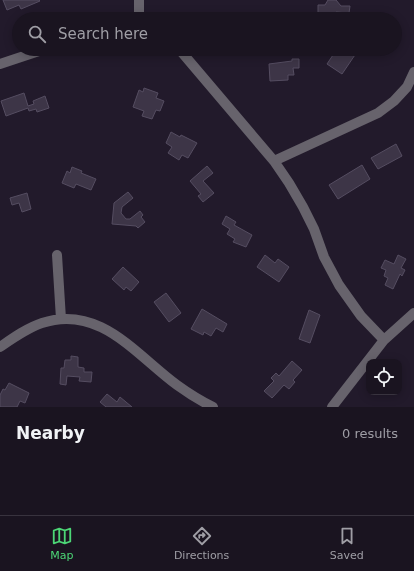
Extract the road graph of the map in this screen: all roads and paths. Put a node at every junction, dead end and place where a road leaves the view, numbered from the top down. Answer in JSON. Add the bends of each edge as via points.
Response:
{"nodes":[{"id":1,"x":139,"y":0,"type":"edge"},
{"id":2,"x":139,"y":12,"type":"edge"},
{"id":3,"x":23,"y":56,"type":"edge"},
{"id":4,"x":185,"y":56,"type":"edge"},
{"id":5,"x":0,"y":64,"type":"edge"},
{"id":6,"x":414,"y":72,"type":"edge"},
{"id":7,"x":274,"y":161,"type":"junction"},
{"id":8,"x":57,"y":255,"type":"dead end"},
{"id":9,"x":414,"y":313,"type":"edge"},
{"id":10,"x":61,"y":319,"type":"junction"},
{"id":11,"x":384,"y":340,"type":"junction"},
{"id":12,"x":0,"y":347,"type":"edge"},
{"id":13,"x":213,"y":407,"type":"edge"},
{"id":14,"x":332,"y":407,"type":"edge"}],
"edges":[{"from":1,"to":2,"type":"street"},
{"from":3,"to":5,"type":"street"},
{"from":4,"to":7,"type":"street"},
{"from":6,"to":7,"type":"street","via":[[407,87],[378,113]]},
{"from":7,"to":11,"type":"street","via":[[303,207],[339,286],[361,316]]},
{"from":8,"to":10,"type":"street"},
{"from":9,"to":11,"type":"street"},
{"from":10,"to":12,"type":"street","via":[[42,323]]},
{"from":10,"to":13,"type":"street","via":[[83,321],[104,327],[176,384]]},
{"from":11,"to":14,"type":"street"}]}
